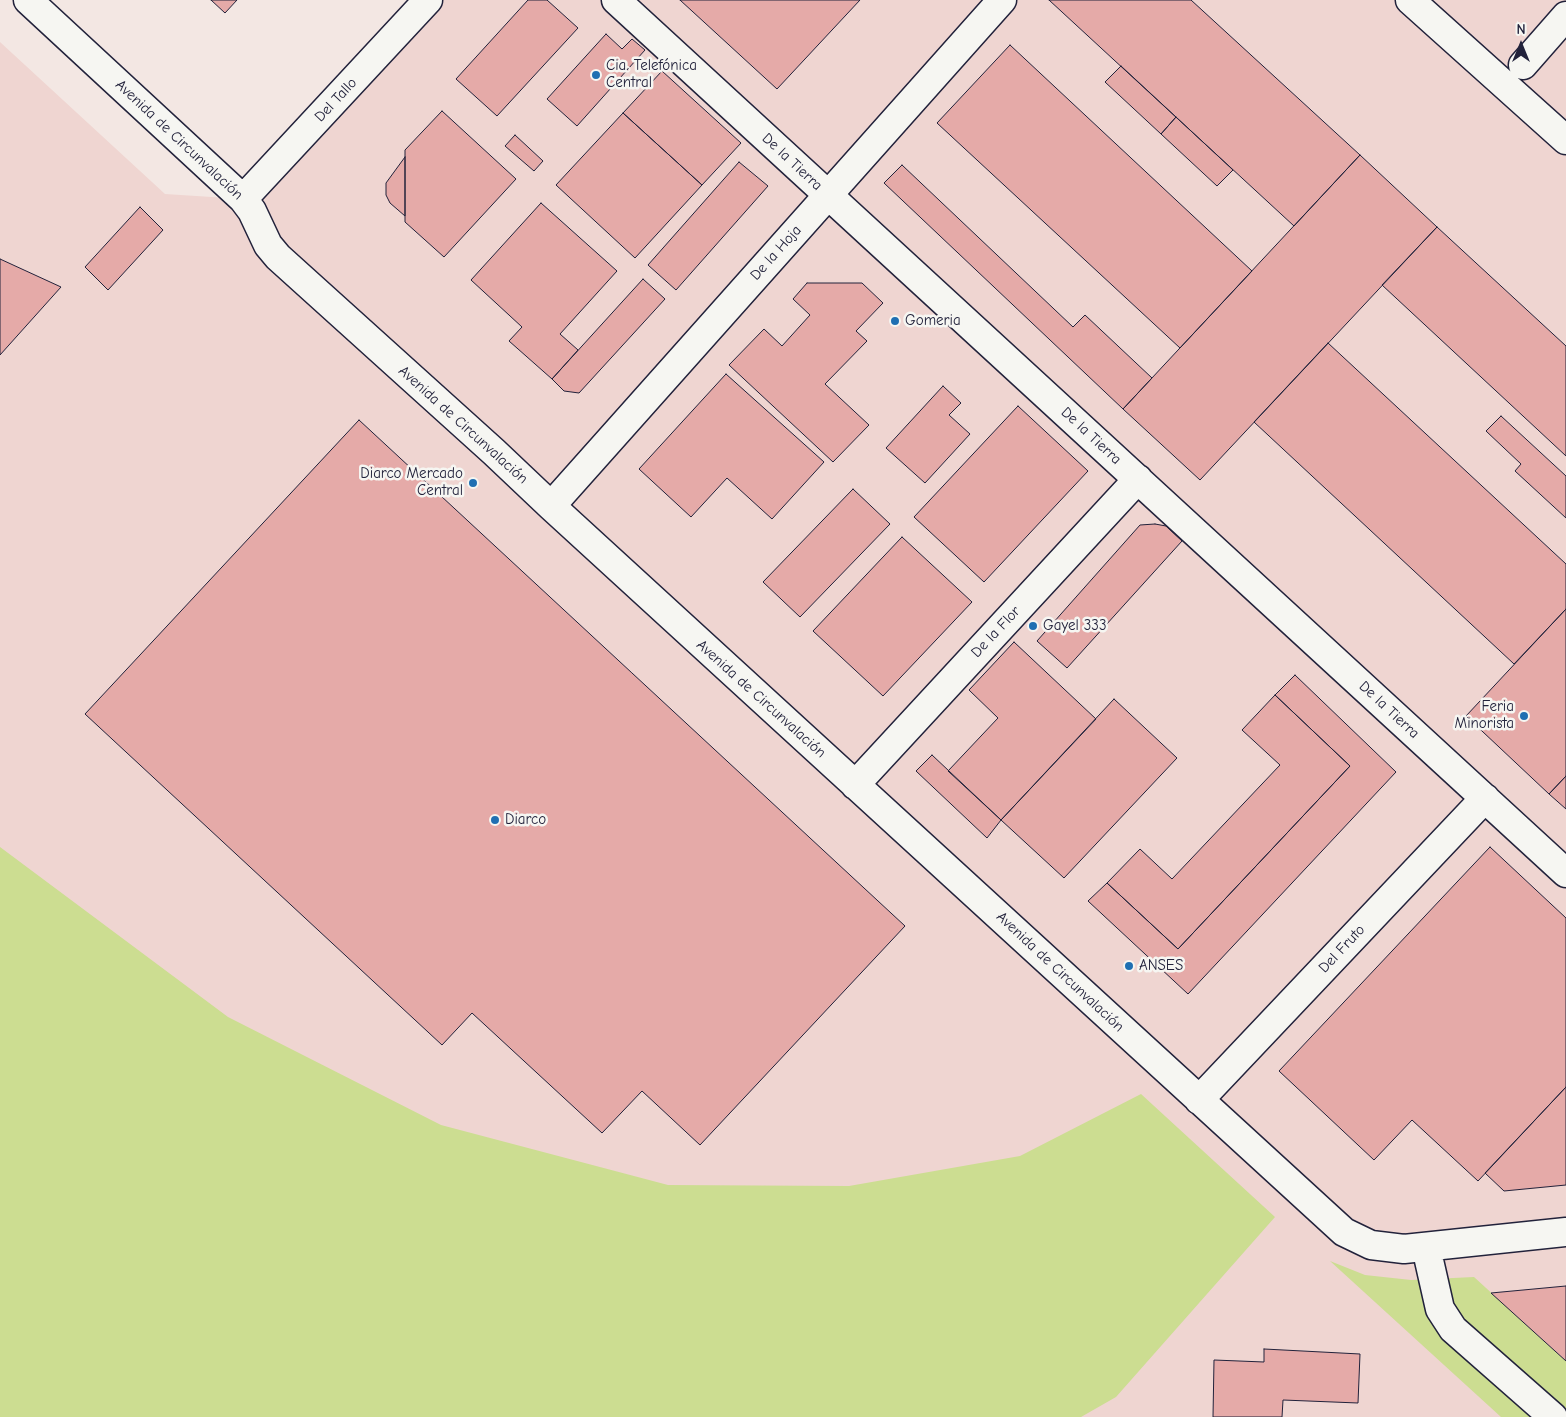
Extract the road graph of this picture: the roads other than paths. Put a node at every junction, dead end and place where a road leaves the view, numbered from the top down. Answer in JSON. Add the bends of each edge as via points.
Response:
{"nodes":[{"id":1,"x":28,"y":0,"type":"edge"},
{"id":2,"x":428,"y":0,"type":"edge"},
{"id":3,"x":616,"y":0,"type":"edge"},
{"id":4,"x":1002,"y":0,"type":"edge"},
{"id":5,"x":1410,"y":0,"type":"edge"},
{"id":6,"x":1566,"y":16,"type":"edge"},
{"id":7,"x":1523,"y":64,"type":"dead end"},
{"id":8,"x":1566,"y":140,"type":"edge"},
{"id":9,"x":827,"y":194,"type":"junction"},
{"id":10,"x":243,"y":199,"type":"junction"},
{"id":11,"x":1138,"y":479,"type":"junction"},
{"id":12,"x":551,"y":506,"type":"junction"},
{"id":13,"x":855,"y":785,"type":"junction"},
{"id":14,"x":1485,"y":798,"type":"junction"},
{"id":15,"x":1566,"y":873,"type":"edge"},
{"id":16,"x":1200,"y":1100,"type":"junction"},
{"id":17,"x":1566,"y":1232,"type":"edge"},
{"id":18,"x":1426,"y":1247,"type":"junction"},
{"id":19,"x":1553,"y":1417,"type":"edge"}],
"edges":[{"from":1,"to":10,"type":"street","name":"Avenida de Circunvalación"},
{"from":2,"to":10,"type":"street","name":"Del Tallo"},
{"from":3,"to":9,"type":"street","name":"De la Tierra"},
{"from":4,"to":9,"type":"street","name":"De la Hoja"},
{"from":5,"to":8,"type":"street"},
{"from":6,"to":7,"type":"street"},
{"from":9,"to":11,"type":"street","name":"De la Tierra"},
{"from":9,"to":12,"type":"street","name":"De la Hoja"},
{"from":10,"to":12,"type":"street","name":"Avenida de Circunvalación","via":[[278,257]]},
{"from":11,"to":13,"type":"street","name":"De la Flor"},
{"from":11,"to":14,"type":"street","name":"De la Tierra"},
{"from":12,"to":13,"type":"street","name":"Avenida de Circunvalación"},
{"from":13,"to":16,"type":"street","name":"Avenida de Circunvalación"},
{"from":14,"to":15,"type":"street","name":"De la Tierra"},
{"from":14,"to":16,"type":"street","name":"Del Fruto"},
{"from":16,"to":18,"type":"street","name":"Avenida de Circunvalación","via":[[1344,1232],[1371,1245],[1404,1249]]},
{"from":17,"to":18,"type":"street","name":"Avenida de Circunvalación"},
{"from":18,"to":19,"type":"street","via":[[1440,1309],[1453,1329]]}]}
